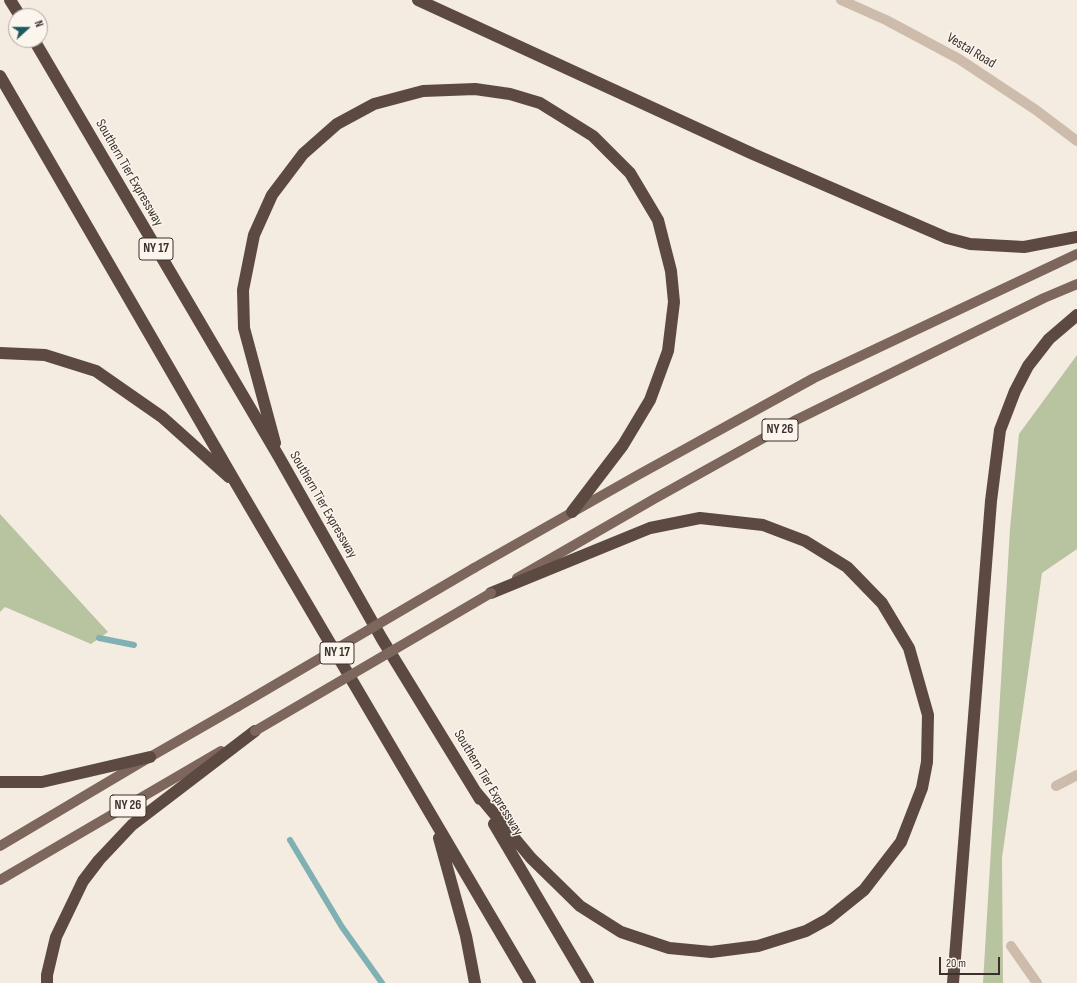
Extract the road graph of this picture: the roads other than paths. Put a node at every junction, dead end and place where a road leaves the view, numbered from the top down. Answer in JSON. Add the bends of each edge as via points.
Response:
{"nodes":[{"id":1,"x":418,"y":0,"type":"edge"},
{"id":2,"x":841,"y":0,"type":"edge"},
{"id":3,"x":39,"y":48,"type":"edge"},
{"id":4,"x":0,"y":76,"type":"edge"},
{"id":5,"x":1077,"y":141,"type":"edge"},
{"id":6,"x":1077,"y":237,"type":"edge"},
{"id":7,"x":1077,"y":254,"type":"edge"},
{"id":8,"x":1077,"y":284,"type":"edge"},
{"id":9,"x":1077,"y":315,"type":"edge"},
{"id":10,"x":0,"y":353,"type":"edge"},
{"id":11,"x":279,"y":457,"type":"junction"},
{"id":12,"x":237,"y":485,"type":"junction"},
{"id":13,"x":572,"y":512,"type":"junction"},
{"id":14,"x":491,"y":592,"type":"junction"},
{"id":15,"x":255,"y":731,"type":"junction"},
{"id":16,"x":150,"y":757,"type":"junction"},
{"id":17,"x":1077,"y":775,"type":"edge"},
{"id":18,"x":0,"y":782,"type":"edge"},
{"id":19,"x":1056,"y":786,"type":"dead end"},
{"id":20,"x":476,"y":792,"type":"junction"},
{"id":21,"x":435,"y":821,"type":"junction"},
{"id":22,"x":0,"y":846,"type":"edge"},
{"id":23,"x":0,"y":880,"type":"edge"},
{"id":24,"x":1010,"y":946,"type":"dead end"},
{"id":25,"x":47,"y":983,"type":"edge"},
{"id":26,"x":475,"y":983,"type":"edge"},
{"id":27,"x":530,"y":983,"type":"edge"},
{"id":28,"x":588,"y":983,"type":"edge"},
{"id":29,"x":953,"y":983,"type":"edge"},
{"id":30,"x":1037,"y":983,"type":"edge"}],
"edges":[{"from":1,"to":6,"type":"highway","via":[[753,154],[947,238],[970,244],[1024,247]]},
{"from":2,"to":5,"type":"street","name":"Vestal Road","via":[[886,20],[959,59],[1018,97]]},
{"from":3,"to":11,"type":"highway","name":"Southern Tier Expressway","number":"NY 17"},
{"from":4,"to":12,"type":"highway","number":"NY 17"},
{"from":7,"to":13,"type":"main road","number":"NY 26","via":[[814,378]]},
{"from":8,"to":14,"type":"main road","number":"NY 26","via":[[794,421]]},
{"from":9,"to":29,"type":"highway","via":[[1049,339],[1028,366],[1000,430],[991,508]]},
{"from":10,"to":12,"type":"highway","via":[[44,355],[96,372],[162,417]]},
{"from":11,"to":13,"type":"highway","via":[[244,328],[244,290],[254,235],[272,195],[303,154],[337,124],[374,104],[423,91],[475,89],[510,94],[540,103],[593,136],[630,173],[658,220],[671,271],[674,302],[668,351],[650,400],[623,445]]},
{"from":11,"to":20,"type":"highway","name":"Southern Tier Expressway","number":"NY 17","via":[[382,639]]},
{"from":12,"to":21,"type":"highway","number":"NY 17"},
{"from":13,"to":16,"type":"main road","number":"NY 26","bridge":true},
{"from":14,"to":15,"type":"main road","number":"NY 26","bridge":true},
{"from":14,"to":20,"type":"highway","via":[[650,528],[700,518],[763,525],[805,541],[847,567],[882,603],[909,648],[928,715],[927,762],[922,788],[901,842],[864,890],[828,919],[806,931],[758,946],[711,952],[669,948],[621,932],[580,906],[531,858]]},
{"from":15,"to":23,"type":"main road","number":"NY 26"},
{"from":15,"to":25,"type":"highway","via":[[132,825],[99,860],[83,881],[56,938]]},
{"from":16,"to":18,"type":"highway","via":[[42,782]]},
{"from":16,"to":22,"type":"main road","number":"NY 26"},
{"from":17,"to":19,"type":"street"},
{"from":20,"to":28,"type":"highway","name":"Southern Tier Expressway","number":"NY 17"},
{"from":21,"to":26,"type":"highway","via":[[466,936]]},
{"from":21,"to":27,"type":"highway","number":"NY 17"},
{"from":24,"to":30,"type":"street"}]}
